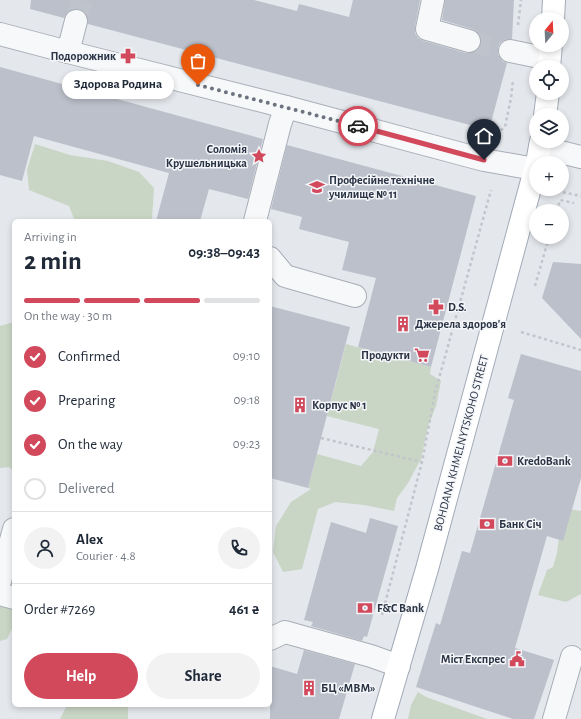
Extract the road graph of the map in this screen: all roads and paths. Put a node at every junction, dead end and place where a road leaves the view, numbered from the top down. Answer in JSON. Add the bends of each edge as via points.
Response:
{"nodes":[{"id":1,"x":433,"y":0,"type":"edge"},
{"id":2,"x":554,"y":0,"type":"edge"},
{"id":3,"x":553,"y":12,"type":"edge"},
{"id":4,"x":76,"y":21,"type":"tunnel mouth"},
{"id":5,"x":0,"y":34,"type":"edge"},
{"id":6,"x":469,"y":41,"type":"tunnel mouth"},
{"id":7,"x":510,"y":51,"type":"tunnel mouth"},
{"id":8,"x":68,"y":52,"type":"junction"},
{"id":9,"x":550,"y":57,"type":"edge"},
{"id":10,"x":511,"y":98,"type":"dead end"},
{"id":11,"x":286,"y":107,"type":"junction"},
{"id":12,"x":495,"y":135,"type":"dead end"},
{"id":13,"x":569,"y":157,"type":"edge"},
{"id":14,"x":581,"y":157,"type":"edge"},
{"id":15,"x":529,"y":158,"type":"edge"},
{"id":16,"x":493,"y":186,"type":"dead end"},
{"id":17,"x":529,"y":190,"type":"edge"},
{"id":18,"x":569,"y":194,"type":"edge"},
{"id":19,"x":581,"y":196,"type":"edge"},
{"id":20,"x":574,"y":203,"type":"dead end"},
{"id":21,"x":559,"y":204,"type":"edge"},
{"id":22,"x":256,"y":219,"type":"edge"},
{"id":23,"x":272,"y":260,"type":"edge"},
{"id":24,"x":355,"y":296,"type":"dead end"},
{"id":25,"x":521,"y":332,"type":"dead end"},
{"id":26,"x":581,"y":350,"type":"edge"},
{"id":27,"x":321,"y":438,"type":"dead end"},
{"id":28,"x":422,"y":462,"type":"junction"},
{"id":29,"x":12,"y":536,"type":"edge"},
{"id":30,"x":0,"y":581,"type":"edge"},
{"id":31,"x":0,"y":594,"type":"edge"},
{"id":32,"x":12,"y":597,"type":"edge"},
{"id":33,"x":272,"y":638,"type":"edge"},
{"id":34,"x":371,"y":656,"type":"junction"},
{"id":35,"x":572,"y":657,"type":"dead end"},
{"id":36,"x":399,"y":666,"type":"junction"},
{"id":37,"x":387,"y":718,"type":"edge"},
{"id":38,"x":554,"y":719,"type":"edge"}],
"edges":[{"from":1,"to":6,"type":"street","via":[[427,29]]},
{"from":2,"to":3,"type":"main road"},
{"from":4,"to":8,"type":"street"},
{"from":5,"to":8,"type":"street"},
{"from":7,"to":9,"type":"street"},
{"from":8,"to":11,"type":"street"},
{"from":10,"to":12,"type":"path","via":[[505,128]]},
{"from":11,"to":15,"type":"street","via":[[484,160]]},
{"from":11,"to":22,"type":"street"},
{"from":13,"to":14,"type":"street"},
{"from":16,"to":28,"type":"path","via":[[435,393]]},
{"from":17,"to":36,"type":"main road","name":"BOHDANA KHMELNYTSKOHO STREET"},
{"from":18,"to":19,"type":"path"},
{"from":20,"to":21,"type":"path","via":[[560,200]]},
{"from":23,"to":24,"type":"street","via":[[285,276]]},
{"from":25,"to":26,"type":"path"},
{"from":27,"to":28,"type":"path"},
{"from":28,"to":34,"type":"path"},
{"from":29,"to":30,"type":"street"},
{"from":31,"to":32,"type":"street"},
{"from":33,"to":34,"type":"street","via":[[285,632]]},
{"from":34,"to":36,"type":"street"},
{"from":35,"to":38,"type":"street"},
{"from":36,"to":37,"type":"main road","name":"BOHDANA KHMELNYTSKOHO STREET"}]}
